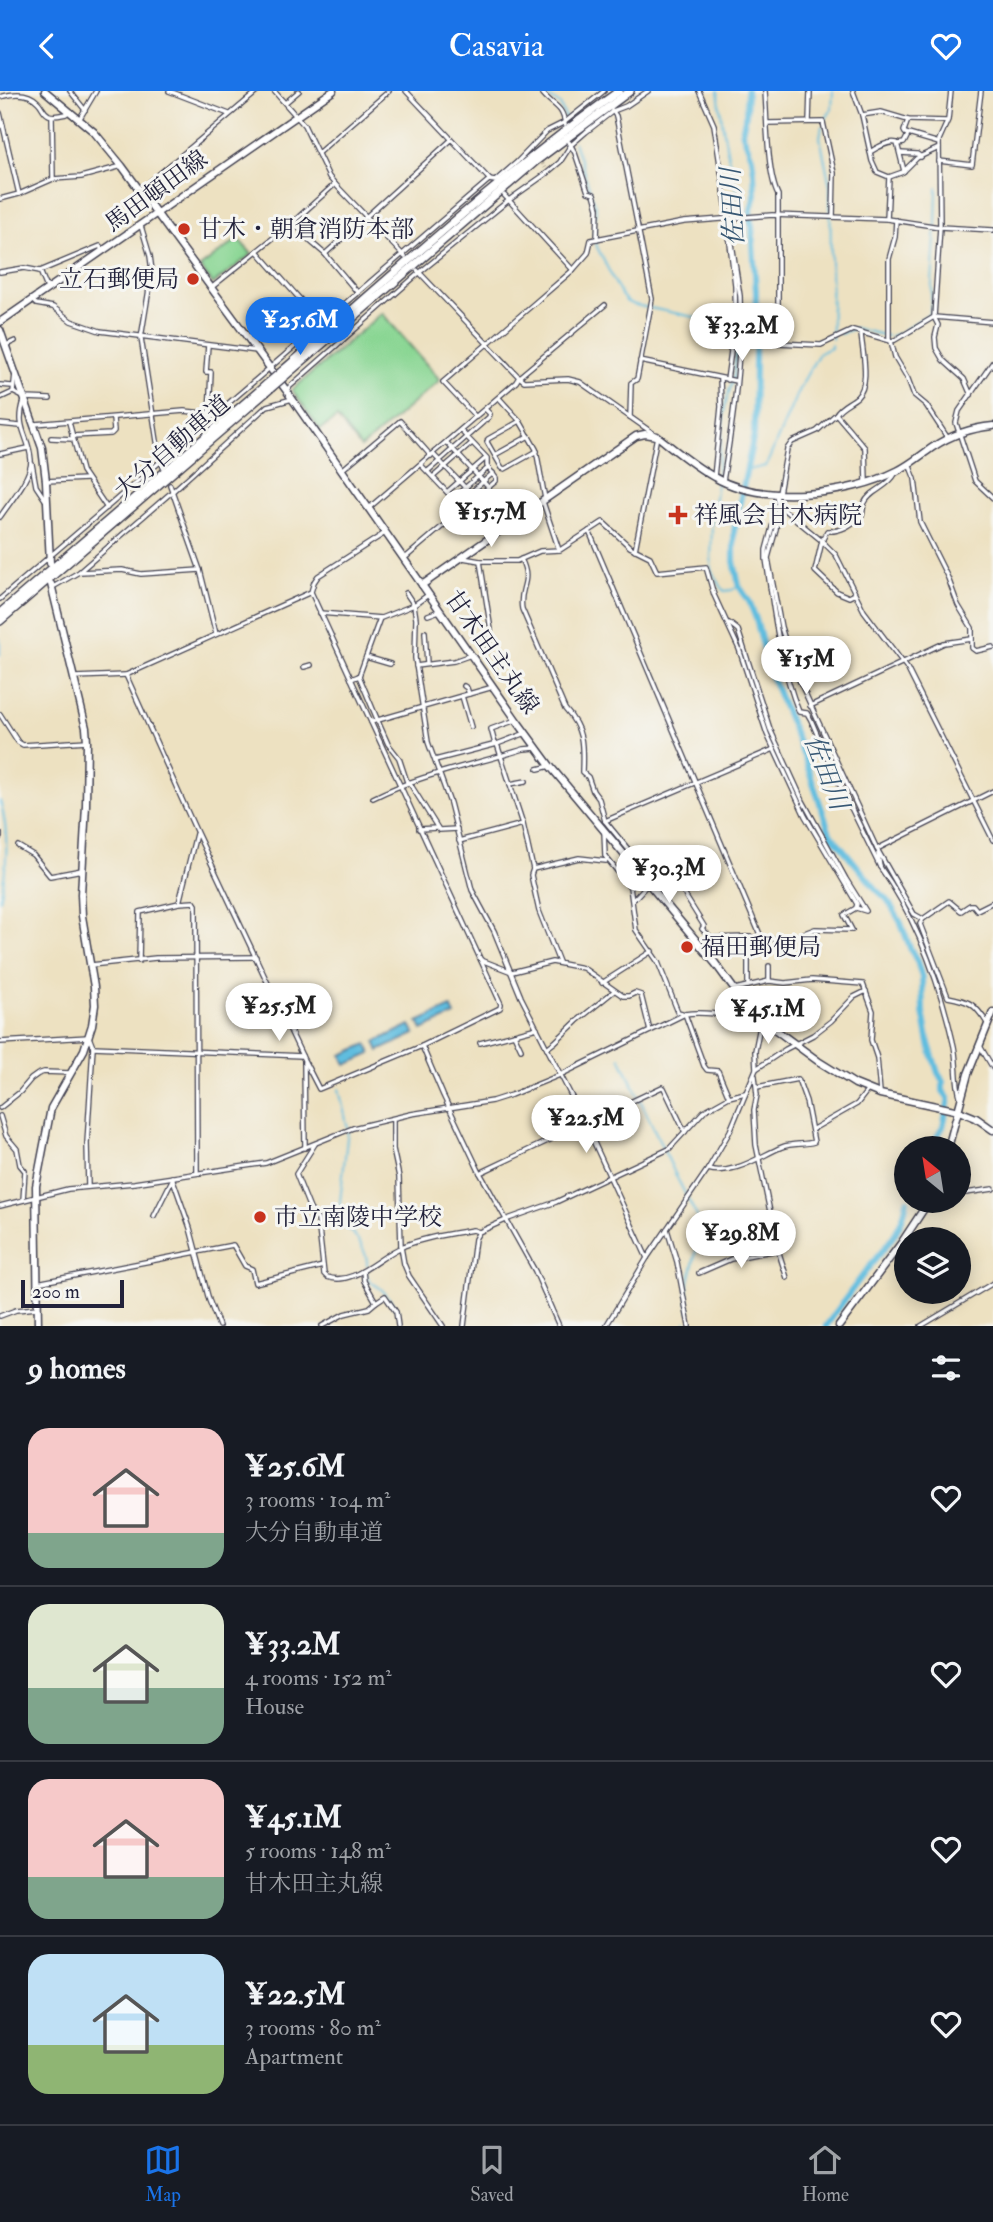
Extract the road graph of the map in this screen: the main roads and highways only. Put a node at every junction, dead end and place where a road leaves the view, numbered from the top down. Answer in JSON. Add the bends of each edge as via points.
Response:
{"nodes":[{"id":1,"x":45,"y":91,"type":"edge"},
{"id":2,"x":333,"y":91,"type":"edge"},
{"id":3,"x":620,"y":91,"type":"edge"},
{"id":4,"x":630,"y":91,"type":"edge"},
{"id":5,"x":158,"y":215,"type":"junction"},
{"id":6,"x":0,"y":323,"type":"edge"},
{"id":7,"x":0,"y":330,"type":"edge"},
{"id":8,"x":283,"y":374,"type":"junction"},
{"id":9,"x":993,"y":426,"type":"edge"},
{"id":10,"x":49,"y":560,"type":"road end"},
{"id":11,"x":422,"y":585,"type":"junction"},
{"id":12,"x":51,"y":586,"type":"road end"},
{"id":13,"x":1,"y":618,"type":"edge"},
{"id":14,"x":993,"y":1012,"type":"edge"},
{"id":15,"x":957,"y":1111,"type":"junction"},
{"id":16,"x":993,"y":1130,"type":"edge"},
{"id":17,"x":951,"y":1136,"type":"edge"},
{"id":18,"x":921,"y":1213,"type":"edge"},
{"id":19,"x":38,"y":1326,"type":"edge"},
{"id":20,"x":839,"y":1326,"type":"edge"}],
"edges":[{"from":1,"to":5,"type":"main road","name":"甘木田主丸線","via":[[94,132]]},
{"from":2,"to":5,"type":"main road","name":"馬田頓田線"},
{"from":3,"to":8,"type":"highway","name":"大分自動車道","via":[[500,184]]},
{"from":4,"to":8,"type":"highway","name":"大分自動車道","via":[[528,168]]},
{"from":5,"to":6,"type":"main road","name":"馬田頓田線"},
{"from":5,"to":11,"type":"main road","name":"甘木田主丸線"},
{"from":7,"to":10,"type":"main road","via":[[42,448]]},
{"from":8,"to":13,"type":"highway","name":"大分自動車道","bridge":true},
{"from":9,"to":11,"type":"main road","via":[[960,433],[895,472],[866,482],[822,492],[777,495],[714,477],[657,436],[636,436]]},
{"from":11,"to":15,"type":"main road","name":"甘木田主丸線","via":[[550,765],[750,1011],[838,1075],[880,1094]]},
{"from":12,"to":19,"type":"main road","via":[[86,728],[82,916],[95,1005],[84,1050],[51,1108],[35,1198]]},
{"from":14,"to":15,"type":"main road"},
{"from":15,"to":16,"type":"main road","name":"甘木田主丸線"},
{"from":15,"to":17,"type":"main road"},
{"from":18,"to":20,"type":"main road"}]}
